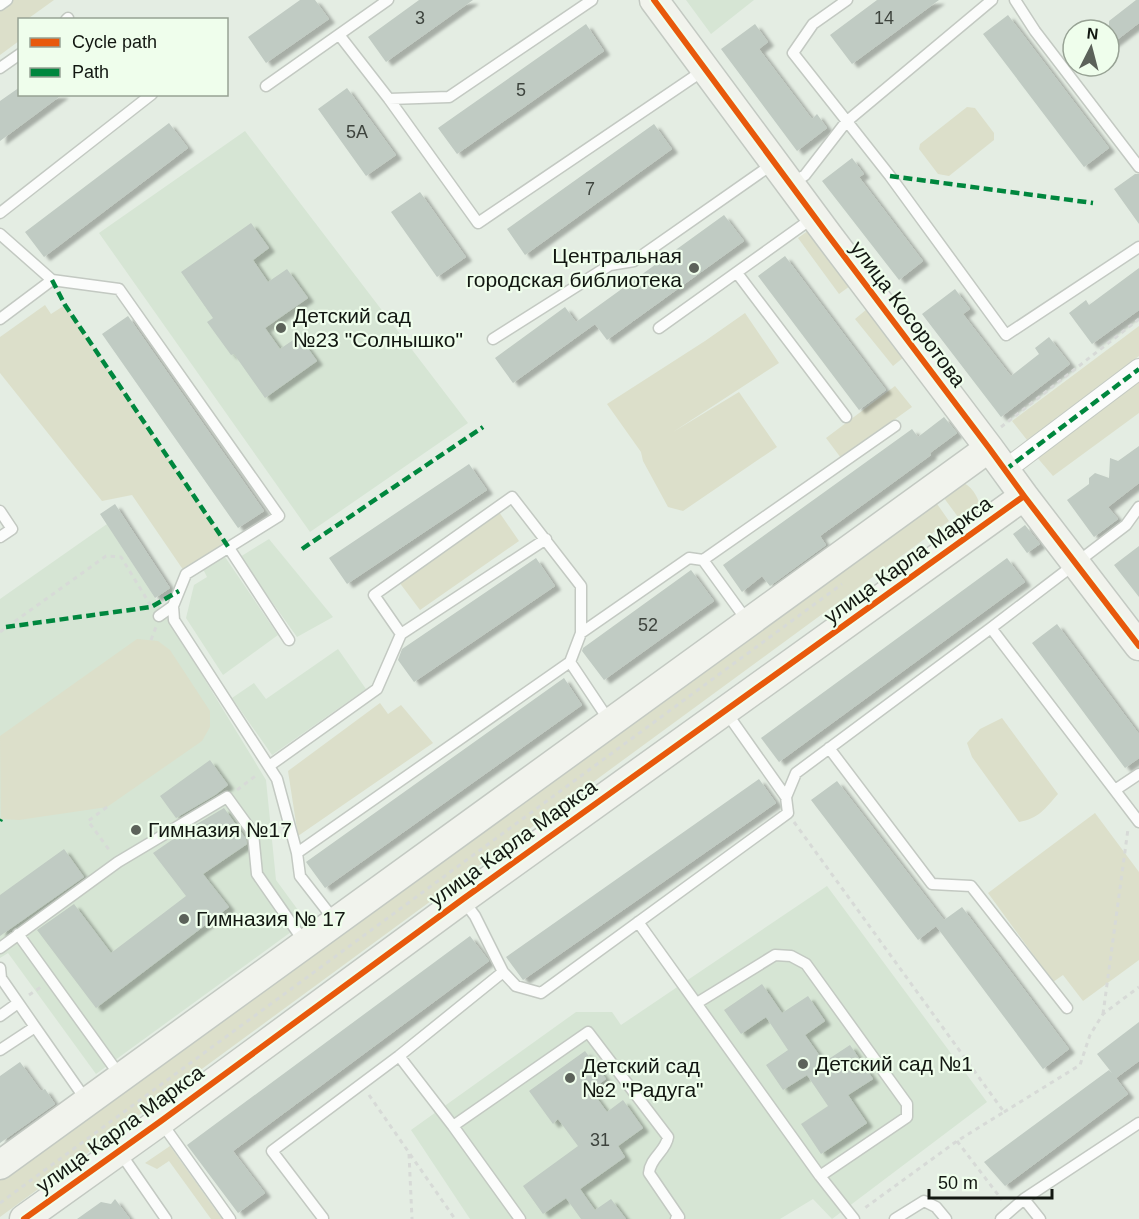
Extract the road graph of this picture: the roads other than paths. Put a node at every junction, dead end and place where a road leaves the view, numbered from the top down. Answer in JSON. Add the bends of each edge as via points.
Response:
{"nodes":[{"id":1,"x":7,"y":0,"type":"edge"},
{"id":2,"x":388,"y":0,"type":"edge"},
{"id":3,"x":592,"y":0,"type":"edge"},
{"id":4,"x":654,"y":0,"type":"edge"},
{"id":5,"x":847,"y":0,"type":"edge"},
{"id":6,"x":992,"y":0,"type":"edge"},
{"id":7,"x":1015,"y":0,"type":"edge"},
{"id":8,"x":0,"y":5,"type":"edge"},
{"id":9,"x":340,"y":36,"type":"junction"},
{"id":10,"x":18,"y":55,"type":"edge"},
{"id":11,"x":0,"y":68,"type":"edge"},
{"id":12,"x":705,"y":69,"type":"junction"},
{"id":13,"x":266,"y":86,"type":"dead end"},
{"id":14,"x":149,"y":96,"type":"edge"},
{"id":15,"x":388,"y":99,"type":"junction"},
{"id":16,"x":846,"y":122,"type":"junction"},
{"id":17,"x":1139,"y":167,"type":"edge"},
{"id":18,"x":782,"y":174,"type":"junction"},
{"id":19,"x":0,"y":213,"type":"edge"},
{"id":20,"x":814,"y":216,"type":"junction"},
{"id":21,"x":0,"y":234,"type":"edge"},
{"id":22,"x":1139,"y":247,"type":"edge"},
{"id":23,"x":737,"y":273,"type":"junction"},
{"id":24,"x":52,"y":280,"type":"junction"},
{"id":25,"x":0,"y":319,"type":"edge"},
{"id":26,"x":660,"y":328,"type":"dead end"},
{"id":27,"x":493,"y":339,"type":"dead end"},
{"id":28,"x":1139,"y":369,"type":"edge"},
{"id":29,"x":846,"y":417,"type":"dead end"},
{"id":30,"x":895,"y":426,"type":"dead end"},
{"id":31,"x":997,"y":450,"type":"junction"},
{"id":32,"x":1024,"y":496,"type":"junction"},
{"id":33,"x":1138,"y":508,"type":"edge"},
{"id":34,"x":0,"y":512,"type":"edge"},
{"id":35,"x":0,"y":537,"type":"edge"},
{"id":36,"x":546,"y":539,"type":"junction"},
{"id":37,"x":229,"y":548,"type":"junction"},
{"id":38,"x":703,"y":560,"type":"junction"},
{"id":39,"x":1075,"y":562,"type":"junction"},
{"id":40,"x":173,"y":606,"type":"junction"},
{"id":41,"x":159,"y":616,"type":"road end"},
{"id":42,"x":748,"y":622,"type":"junction"},
{"id":43,"x":991,"y":628,"type":"junction"},
{"id":44,"x":581,"y":633,"type":"junction"},
{"id":45,"x":401,"y":634,"type":"junction"},
{"id":46,"x":289,"y":640,"type":"dead end"},
{"id":47,"x":1139,"y":646,"type":"edge"},
{"id":48,"x":570,"y":662,"type":"junction"},
{"id":49,"x":726,"y":712,"type":"junction"},
{"id":50,"x":610,"y":722,"type":"junction"},
{"id":51,"x":829,"y":748,"type":"junction"},
{"id":52,"x":269,"y":766,"type":"junction"},
{"id":53,"x":1139,"y":774,"type":"edge"},
{"id":54,"x":1115,"y":790,"type":"junction"},
{"id":55,"x":786,"y":797,"type":"junction"},
{"id":56,"x":1139,"y":822,"type":"edge"},
{"id":57,"x":297,"y":853,"type":"junction"},
{"id":58,"x":463,"y":900,"type":"junction"},
{"id":59,"x":336,"y":921,"type":"junction"},
{"id":60,"x":638,"y":922,"type":"junction"},
{"id":61,"x":18,"y":934,"type":"junction"},
{"id":62,"x":305,"y":944,"type":"junction"},
{"id":63,"x":0,"y":947,"type":"edge"},
{"id":64,"x":0,"y":968,"type":"edge"},
{"id":65,"x":503,"y":972,"type":"junction"},
{"id":66,"x":18,"y":1003,"type":"junction"},
{"id":67,"x":697,"y":1003,"type":"junction"},
{"id":68,"x":1067,"y":1008,"type":"dead end"},
{"id":69,"x":0,"y":1016,"type":"edge"},
{"id":70,"x":35,"y":1027,"type":"junction"},
{"id":71,"x":0,"y":1050,"type":"edge"},
{"id":72,"x":399,"y":1056,"type":"junction"},
{"id":73,"x":120,"y":1077,"type":"junction"},
{"id":74,"x":87,"y":1102,"type":"junction"},
{"id":75,"x":161,"y":1121,"type":"junction"},
{"id":76,"x":1139,"y":1123,"type":"edge"},
{"id":77,"x":453,"y":1126,"type":"junction"},
{"id":78,"x":119,"y":1151,"type":"junction"},
{"id":79,"x":0,"y":1165,"type":"edge"},
{"id":80,"x":820,"y":1176,"type":"junction"},
{"id":81,"x":1024,"y":1199,"type":"junction"},
{"id":82,"x":853,"y":1218,"type":"edge"},
{"id":83,"x":24,"y":1219,"type":"edge"},
{"id":84,"x":166,"y":1219,"type":"edge"},
{"id":85,"x":230,"y":1219,"type":"edge"},
{"id":86,"x":323,"y":1219,"type":"edge"},
{"id":87,"x":520,"y":1219,"type":"edge"},
{"id":88,"x":676,"y":1219,"type":"edge"},
{"id":89,"x":895,"y":1219,"type":"edge"},
{"id":90,"x":946,"y":1219,"type":"edge"},
{"id":91,"x":1001,"y":1219,"type":"edge"},
{"id":92,"x":1040,"y":1219,"type":"edge"}],
"edges":[{"from":1,"to":8,"type":"lane"},
{"from":2,"to":9,"type":"lane"},
{"from":3,"to":15,"type":"lane","via":[[449,97]]},
{"from":4,"to":12,"type":"street","name":"улица Косоротова"},
{"from":5,"to":16,"type":"lane","via":[[813,24],[793,53]]},
{"from":6,"to":16,"type":"lane"},
{"from":7,"to":17,"type":"lane","via":[[1035,32]]},
{"from":9,"to":13,"type":"lane"},
{"from":9,"to":15,"type":"lane"},
{"from":10,"to":11,"type":"lane"},
{"from":12,"to":15,"type":"lane","via":[[478,223]]},
{"from":12,"to":18,"type":"street","name":"улица Косоротова"},
{"from":14,"to":19,"type":"lane"},
{"from":16,"to":18,"type":"lane","via":[[805,175]]},
{"from":16,"to":22,"type":"lane","via":[[1006,335]]},
{"from":18,"to":20,"type":"street","name":"улица Косоротова"},
{"from":18,"to":27,"type":"lane","via":[[634,261],[610,265]]},
{"from":20,"to":23,"type":"lane"},
{"from":20,"to":31,"type":"street","name":"улица Косоротова"},
{"from":21,"to":24,"type":"lane"},
{"from":23,"to":26,"type":"lane"},
{"from":23,"to":29,"type":"lane"},
{"from":24,"to":25,"type":"lane"},
{"from":24,"to":37,"type":"lane","via":[[118,289],[279,516]]},
{"from":28,"to":31,"type":"street","name":"улица Карла Маркса"},
{"from":30,"to":38,"type":"lane"},
{"from":31,"to":32,"type":"street","name":"улица Косоротова"},
{"from":31,"to":42,"type":"street","name":"улица Карла Маркса"},
{"from":32,"to":39,"type":"street","name":"улица Косоротова"},
{"from":32,"to":49,"type":"street","name":"улица Карла Маркса"},
{"from":33,"to":39,"type":"lane","via":[[1126,525]]},
{"from":34,"to":35,"type":"lane","via":[[12,529]]},
{"from":36,"to":44,"type":"lane","via":[[580,586]]},
{"from":36,"to":45,"type":"lane"},
{"from":36,"to":45,"type":"lane","via":[[512,497],[374,595]]},
{"from":37,"to":40,"type":"lane","via":[[186,574]]},
{"from":37,"to":46,"type":"lane"},
{"from":38,"to":42,"type":"lane"},
{"from":38,"to":44,"type":"lane","via":[[689,558]]},
{"from":39,"to":43,"type":"lane"},
{"from":39,"to":47,"type":"street","name":"улица Косоротова"},
{"from":40,"to":41,"type":"lane"},
{"from":40,"to":52,"type":"lane","via":[[174,620]]},
{"from":42,"to":50,"type":"street","name":"улица Карла Маркса"},
{"from":43,"to":51,"type":"lane"},
{"from":43,"to":54,"type":"lane"},
{"from":44,"to":48,"type":"lane"},
{"from":45,"to":52,"type":"lane","via":[[377,689]]},
{"from":48,"to":50,"type":"lane"},
{"from":48,"to":57,"type":"lane"},
{"from":49,"to":55,"type":"lane"},
{"from":49,"to":58,"type":"street","name":"улица Карла Маркса"},
{"from":50,"to":59,"type":"street","name":"улица Карла Маркса"},
{"from":51,"to":55,"type":"lane","via":[[796,773]]},
{"from":51,"to":68,"type":"lane","via":[[932,884],[971,886]]},
{"from":52,"to":57,"type":"lane","via":[[277,778]]},
{"from":53,"to":54,"type":"lane"},
{"from":54,"to":56,"type":"lane"},
{"from":55,"to":60,"type":"lane","via":[[788,813]]},
{"from":57,"to":59,"type":"lane","via":[[300,876]]},
{"from":58,"to":65,"type":"lane"},
{"from":58,"to":75,"type":"street","name":"улица Карла Маркса"},
{"from":59,"to":62,"type":"street","name":"улица Карла Маркса"},
{"from":60,"to":65,"type":"lane","via":[[541,993],[516,987]]},
{"from":60,"to":67,"type":"lane"},
{"from":61,"to":62,"type":"lane","via":[[118,862],[227,797],[253,833],[257,874]]},
{"from":61,"to":63,"type":"lane"},
{"from":61,"to":73,"type":"lane"},
{"from":62,"to":73,"type":"street","name":"улица Карла Маркса"},
{"from":64,"to":66,"type":"lane","via":[[0,978]]},
{"from":65,"to":72,"type":"lane"},
{"from":66,"to":69,"type":"lane"},
{"from":66,"to":70,"type":"lane"},
{"from":67,"to":80,"type":"lane"},
{"from":67,"to":80,"type":"lane","via":[[775,955],[791,956],[806,964],[908,1104],[907,1117]]},
{"from":70,"to":71,"type":"lane"},
{"from":70,"to":74,"type":"lane"},
{"from":72,"to":77,"type":"lane"},
{"from":72,"to":86,"type":"lane","via":[[272,1151]]},
{"from":73,"to":74,"type":"street","name":"улица Карла Маркса"},
{"from":74,"to":79,"type":"street","name":"улица Карла Маркса"},
{"from":75,"to":78,"type":"street","name":"улица Карла Маркса"},
{"from":75,"to":85,"type":"lane"},
{"from":76,"to":81,"type":"lane"},
{"from":77,"to":87,"type":"lane"},
{"from":77,"to":88,"type":"lane","via":[[588,1032],[668,1137],[649,1173],[679,1217]]},
{"from":78,"to":83,"type":"street","name":"улица Карла Маркса"},
{"from":78,"to":84,"type":"lane"},
{"from":80,"to":82,"type":"lane"},
{"from":81,"to":91,"type":"lane"},
{"from":81,"to":92,"type":"lane"},
{"from":89,"to":90,"type":"lane","via":[[924,1201]]}]}
